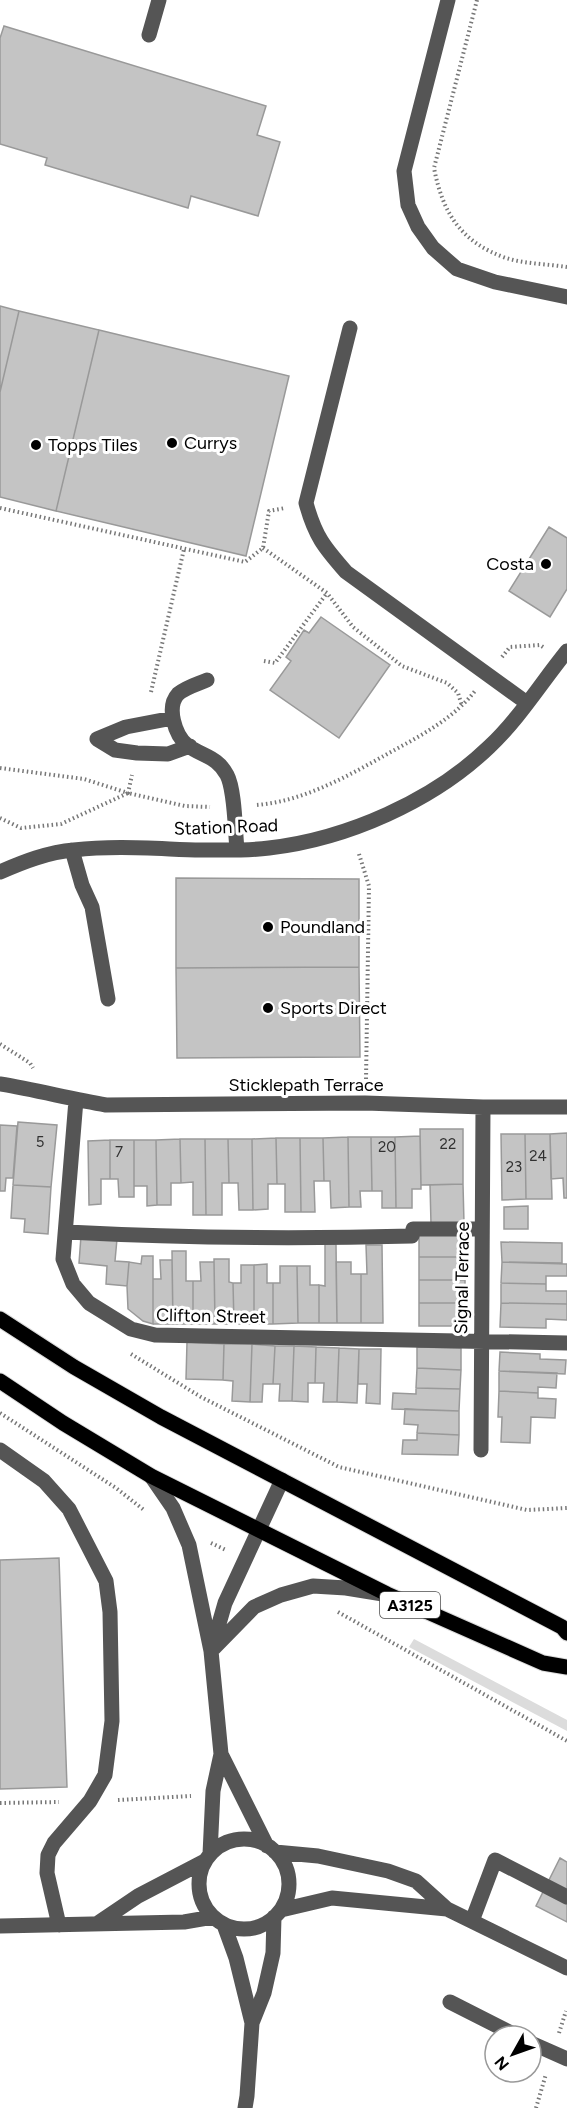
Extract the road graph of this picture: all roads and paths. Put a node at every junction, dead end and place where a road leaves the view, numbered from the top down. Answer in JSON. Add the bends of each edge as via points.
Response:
{"nodes":[{"id":1,"x":159,"y":0,"type":"edge"},
{"id":2,"x":448,"y":0,"type":"edge"},
{"id":3,"x":477,"y":0,"type":"edge"},
{"id":4,"x":149,"y":35,"type":"dead end"},
{"id":5,"x":567,"y":267,"type":"edge"},
{"id":6,"x":567,"y":297,"type":"edge"},
{"id":7,"x":350,"y":328,"type":"dead end"},
{"id":8,"x":306,"y":503,"type":"junction"},
{"id":9,"x":0,"y":508,"type":"edge"},
{"id":10,"x":263,"y":548,"type":"junction"},
{"id":11,"x":184,"y":549,"type":"junction"},
{"id":12,"x":327,"y":593,"type":"junction"},
{"id":13,"x":540,"y":645,"type":"dead end"},
{"id":14,"x":510,"y":647,"type":"dead end"},
{"id":15,"x":567,"y":651,"type":"edge"},
{"id":16,"x":264,"y":661,"type":"dead end"},
{"id":17,"x":207,"y":680,"type":"dead end"},
{"id":18,"x":150,"y":696,"type":"dead end"},
{"id":19,"x":527,"y":703,"type":"junction"},
{"id":20,"x":462,"y":706,"type":"dead end"},
{"id":21,"x":173,"y":718,"type":"junction"},
{"id":22,"x":190,"y":746,"type":"junction"},
{"id":23,"x":134,"y":765,"type":"dead end"},
{"id":24,"x":0,"y":768,"type":"edge"},
{"id":25,"x":0,"y":818,"type":"edge"},
{"id":26,"x":21,"y":828,"type":"dead end"},
{"id":27,"x":237,"y":849,"type":"junction"},
{"id":28,"x":72,"y":850,"type":"junction"},
{"id":29,"x":359,"y":854,"type":"dead end"},
{"id":30,"x":0,"y":872,"type":"edge"},
{"id":31,"x":108,"y":999,"type":"dead end"},
{"id":32,"x":0,"y":1084,"type":"edge"},
{"id":33,"x":76,"y":1100,"type":"junction"},
{"id":34,"x":364,"y":1103,"type":"junction"},
{"id":35,"x":483,"y":1107,"type":"junction"},
{"id":36,"x":567,"y":1107,"type":"edge"},
{"id":37,"x":482,"y":1229,"type":"junction"},
{"id":38,"x":66,"y":1232,"type":"junction"},
{"id":39,"x":0,"y":1319,"type":"edge"},
{"id":40,"x":131,"y":1329,"type":"junction"},
{"id":41,"x":480,"y":1341,"type":"junction"},
{"id":42,"x":567,"y":1342,"type":"edge"},
{"id":43,"x":0,"y":1381,"type":"edge"},
{"id":44,"x":0,"y":1413,"type":"edge"},
{"id":45,"x":0,"y":1450,"type":"edge"},
{"id":46,"x":481,"y":1450,"type":"dead end"},
{"id":47,"x":151,"y":1476,"type":"junction"},
{"id":48,"x":282,"y":1480,"type":"junction"},
{"id":49,"x":567,"y":1508,"type":"edge"},
{"id":50,"x":147,"y":1515,"type":"dead end"},
{"id":51,"x":258,"y":1530,"type":"junction"},
{"id":52,"x":189,"y":1545,"type":"junction"},
{"id":53,"x":245,"y":1559,"type":"junction"},
{"id":54,"x":387,"y":1594,"type":"junction"},
{"id":55,"x":336,"y":1611,"type":"dead end"},
{"id":56,"x":567,"y":1633,"type":"edge"},
{"id":57,"x":211,"y":1651,"type":"junction"},
{"id":58,"x":567,"y":1667,"type":"edge"},
{"id":59,"x":567,"y":1741,"type":"edge"},
{"id":60,"x":220,"y":1754,"type":"junction"},
{"id":61,"x":271,"y":1849,"type":"junction"},
{"id":62,"x":208,"y":1857,"type":"junction"},
{"id":63,"x":567,"y":1897,"type":"edge"},
{"id":64,"x":447,"y":1909,"type":"junction"},
{"id":65,"x":277,"y":1914,"type":"junction"},
{"id":66,"x":219,"y":1921,"type":"junction"},
{"id":67,"x":472,"y":1921,"type":"junction"},
{"id":68,"x":98,"y":1923,"type":"junction"},
{"id":69,"x":58,"y":1925,"type":"junction"},
{"id":70,"x":0,"y":1926,"type":"edge"},
{"id":71,"x":567,"y":1968,"type":"edge"},
{"id":72,"x":450,"y":2002,"type":"dead end"},
{"id":73,"x":252,"y":2023,"type":"junction"},
{"id":74,"x":493,"y":2024,"type":"edge"},
{"id":75,"x":543,"y":2048,"type":"edge"},
{"id":76,"x":567,"y":2059,"type":"edge"},
{"id":77,"x":245,"y":2108,"type":"edge"}],
"edges":[{"from":1,"to":4,"type":"street"},
{"from":2,"to":6,"type":"street","via":[[404,171],[408,205],[433,248],[457,269],[495,282]]},
{"from":3,"to":5,"type":"path","via":[[435,168],[439,194],[454,222],[475,243],[508,259]]},
{"from":7,"to":8,"type":"street"},
{"from":8,"to":10,"type":"path","via":[[269,511]]},
{"from":8,"to":19,"type":"street","via":[[313,528],[346,572]]},
{"from":9,"to":11,"type":"path"},
{"from":10,"to":11,"type":"path","via":[[245,562]]},
{"from":10,"to":12,"type":"path"},
{"from":11,"to":18,"type":"path"},
{"from":12,"to":16,"type":"path","via":[[275,663]]},
{"from":12,"to":20,"type":"path","via":[[353,627],[402,666],[447,683],[458,693]]},
{"from":13,"to":14,"type":"path"},
{"from":15,"to":19,"type":"street","name":"Station Road"},
{"from":17,"to":21,"type":"street","via":[[177,695]]},
{"from":19,"to":27,"type":"street","name":"Station Road","via":[[490,747],[455,775],[386,815],[318,838],[269,848]]},
{"from":21,"to":22,"type":"street"},
{"from":21,"to":22,"type":"street","via":[[126,727],[96,739],[115,750],[137,753],[168,754]]},
{"from":22,"to":27,"type":"street","via":[[219,763],[229,778]]},
{"from":23,"to":24,"type":"path","via":[[128,793],[84,779]]},
{"from":25,"to":26,"type":"path"},
{"from":27,"to":28,"type":"street","name":"Station Road"},
{"from":28,"to":30,"type":"street","name":"Station Road","via":[[27,860]]},
{"from":28,"to":31,"type":"street","via":[[92,907]]},
{"from":29,"to":34,"type":"path","via":[[369,886]]},
{"from":32,"to":33,"type":"street","name":"Sticklepath Terrace"},
{"from":33,"to":34,"type":"street","name":"Sticklepath Terrace","via":[[137,1106]]},
{"from":33,"to":38,"type":"street","name":"Clifton Street"},
{"from":34,"to":35,"type":"street","name":"Sticklepath Terrace"},
{"from":35,"to":36,"type":"street","name":"Sticklepath Terrace"},
{"from":35,"to":37,"type":"street","name":"Signal Terrace"},
{"from":37,"to":38,"type":"street","via":[[413,1229],[412,1236],[330,1239]]},
{"from":37,"to":41,"type":"street","name":"Signal Terrace"},
{"from":38,"to":40,"type":"street","name":"Clifton Street","via":[[63,1259],[73,1284],[89,1303]]},
{"from":39,"to":48,"type":"main road","number":"A3125","via":[[151,1412]]},
{"from":40,"to":41,"type":"street","name":"Clifton Street","via":[[155,1335]]},
{"from":40,"to":49,"type":"path","via":[[131,1354],[201,1397],[339,1467],[527,1510]]},
{"from":41,"to":42,"type":"street","name":"Clifton Street"},
{"from":41,"to":46,"type":"street","name":"Signal Terrace"},
{"from":43,"to":47,"type":"main road","number":"A3125"},
{"from":44,"to":50,"type":"path","via":[[116,1488]]},
{"from":45,"to":69,"type":"street","via":[[44,1481],[69,1509],[106,1581],[110,1612],[112,1721],[105,1775],[48,1855],[47,1873]]},
{"from":47,"to":51,"type":"main road","number":"A3125"},
{"from":47,"to":52,"type":"street","via":[[173,1508]]},
{"from":48,"to":51,"type":"street"},
{"from":48,"to":56,"type":"main road","number":"A3125"},
{"from":51,"to":53,"type":"street"},
{"from":51,"to":54,"type":"main road","number":"A3125"},
{"from":52,"to":53,"type":"path","via":[[209,1541]]},
{"from":52,"to":57,"type":"street"},
{"from":53,"to":57,"type":"street","via":[[225,1603]]},
{"from":54,"to":57,"type":"street","via":[[313,1586],[281,1595],[254,1607]]},
{"from":54,"to":58,"type":"main road","number":"A3125","via":[[543,1663]]},
{"from":55,"to":59,"type":"path"},
{"from":57,"to":60,"type":"street"},
{"from":60,"to":61,"type":"street"},
{"from":60,"to":62,"type":"street"},
{"from":61,"to":62,"type":"street","via":[[253,1840],[237,1840],[222,1845]]},
{"from":61,"to":64,"type":"street","via":[[318,1856],[416,1881]]},
{"from":61,"to":65,"type":"street","via":[[285,1868],[289,1886]]},
{"from":62,"to":66,"type":"street","via":[[199,1890],[204,1905]]},
{"from":62,"to":68,"type":"street"},
{"from":63,"to":67,"type":"street","via":[[495,1860]]},
{"from":64,"to":65,"type":"street","via":[[332,1898]]},
{"from":64,"to":67,"type":"street"},
{"from":65,"to":66,"type":"street","via":[[250,1929],[237,1929]]},
{"from":65,"to":73,"type":"street","via":[[273,1953]]},
{"from":66,"to":68,"type":"street"},
{"from":66,"to":73,"type":"street","via":[[236,1958]]},
{"from":67,"to":71,"type":"street"},
{"from":68,"to":69,"type":"street"},
{"from":69,"to":70,"type":"street"},
{"from":72,"to":74,"type":"street"},
{"from":73,"to":77,"type":"street"},
{"from":75,"to":76,"type":"street"}]}
